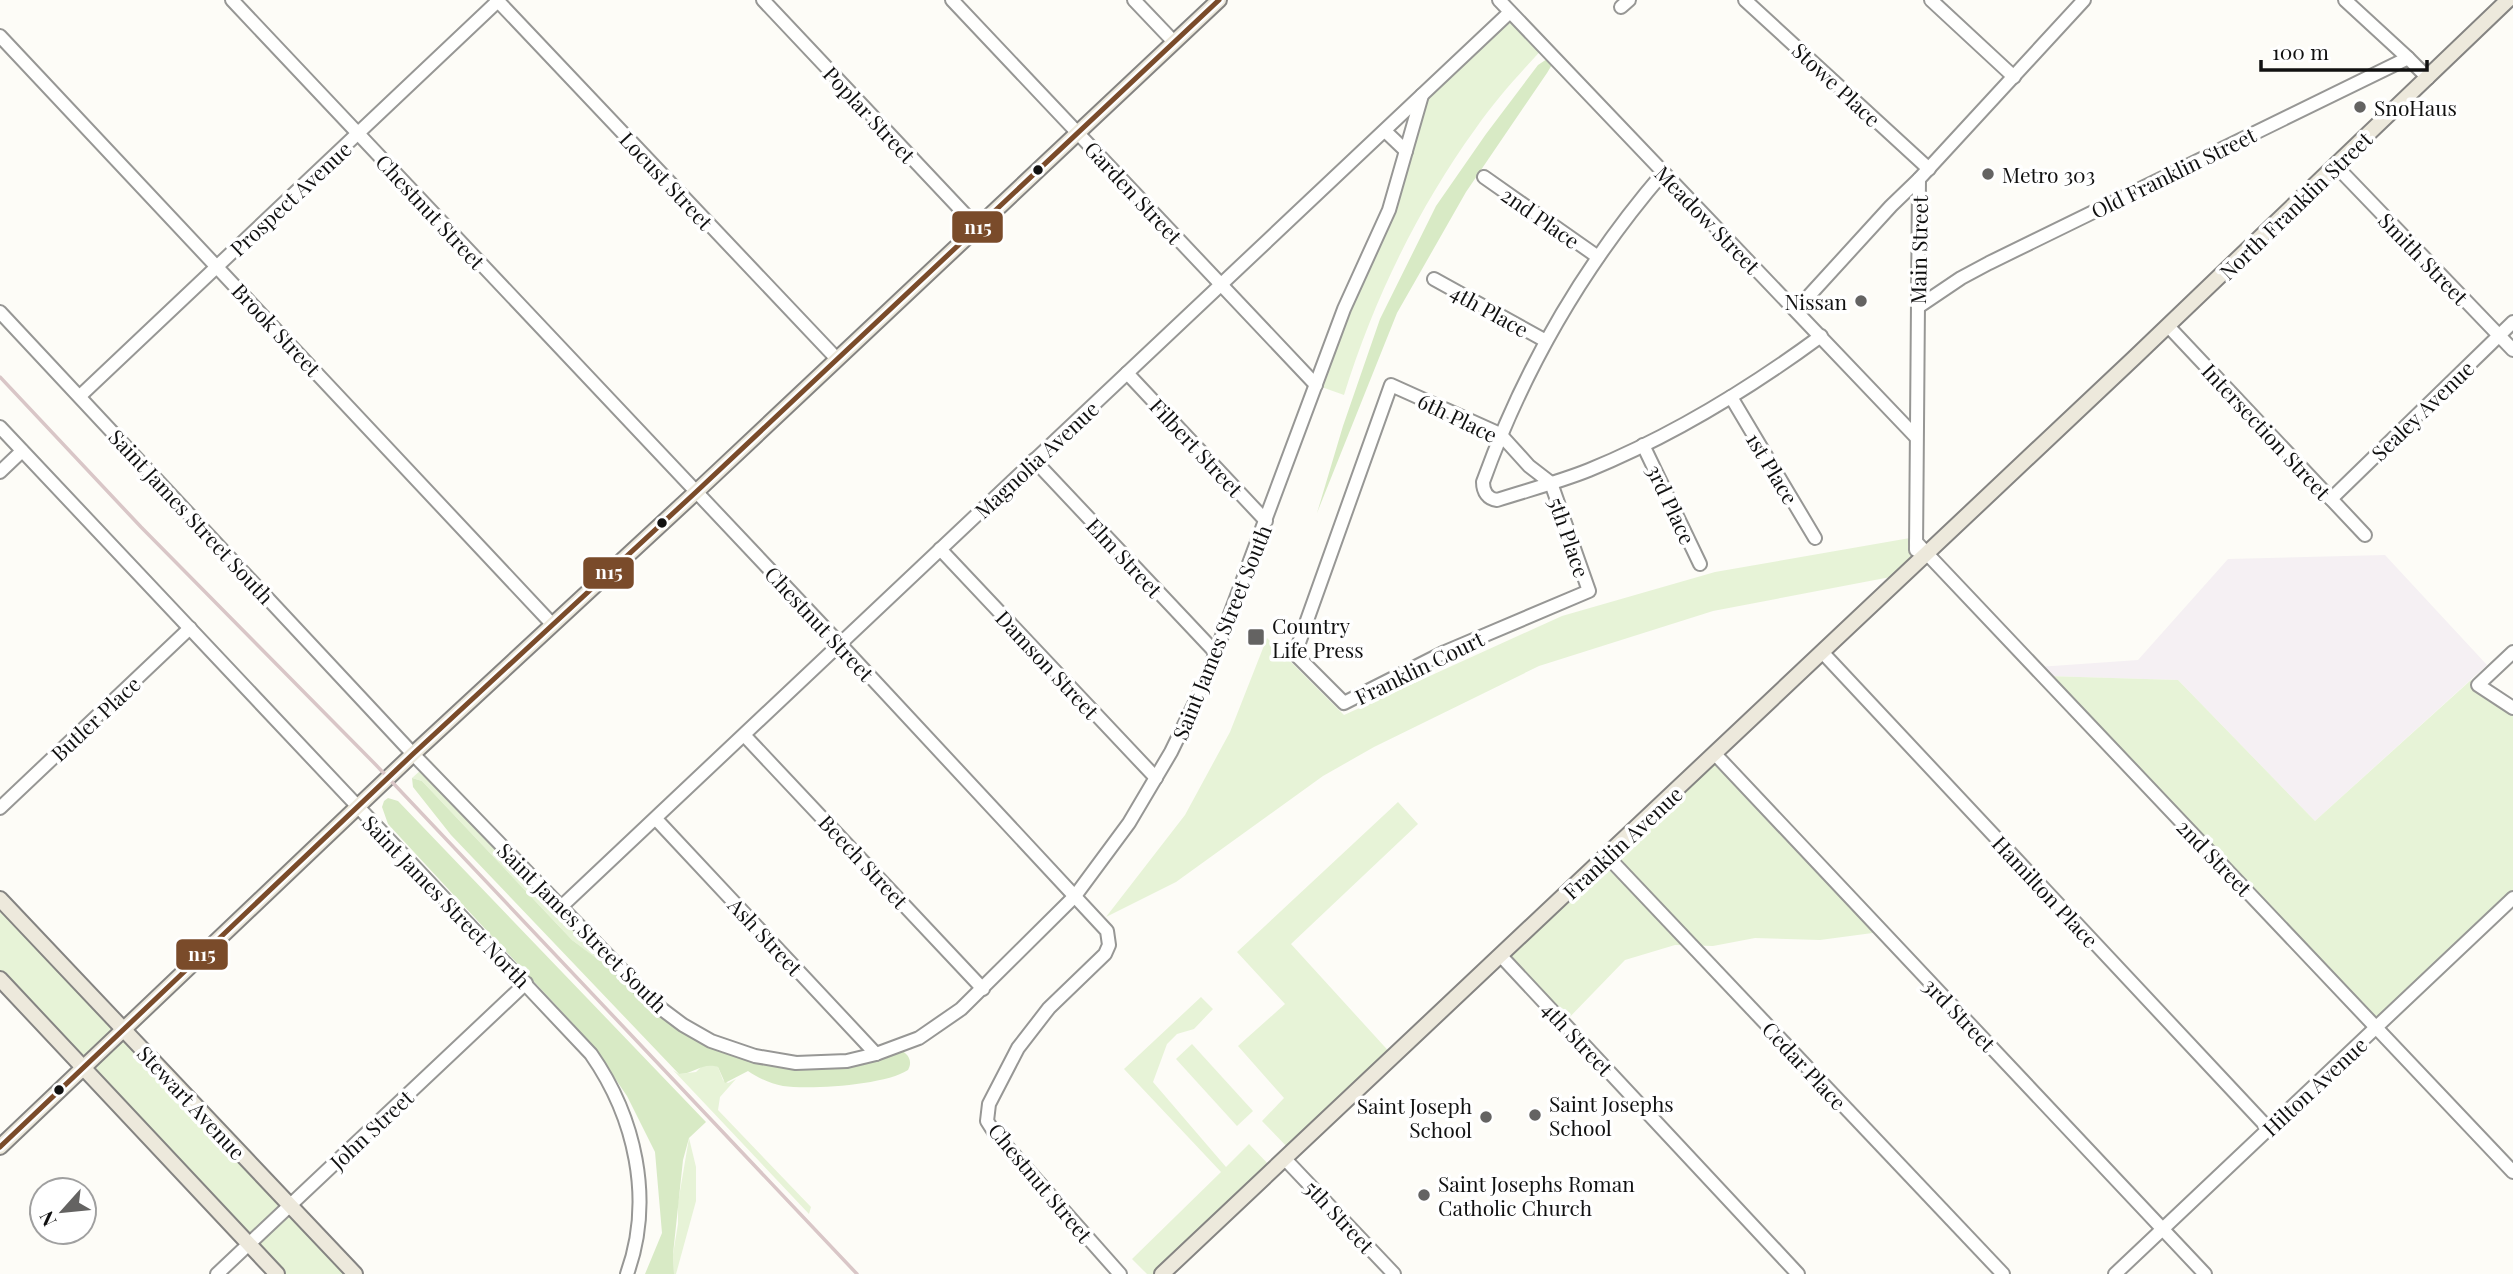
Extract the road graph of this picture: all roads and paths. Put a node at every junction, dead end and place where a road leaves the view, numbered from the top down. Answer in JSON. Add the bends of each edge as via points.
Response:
{"nodes":[{"id":1,"x":232,"y":0,"type":"edge"},
{"id":2,"x":498,"y":0,"type":"edge"},
{"id":3,"x":763,"y":0,"type":"edge"},
{"id":4,"x":952,"y":0,"type":"edge"},
{"id":5,"x":1134,"y":0,"type":"edge"},
{"id":6,"x":1219,"y":0,"type":"edge"},
{"id":7,"x":1499,"y":0,"type":"edge"},
{"id":8,"x":1745,"y":0,"type":"edge"},
{"id":9,"x":1931,"y":0,"type":"edge"},
{"id":10,"x":2084,"y":0,"type":"edge"},
{"id":11,"x":2345,"y":0,"type":"edge"},
{"id":12,"x":2508,"y":0,"type":"edge"},
{"id":13,"x":1510,"y":12,"type":"junction"},
{"id":14,"x":0,"y":36,"type":"edge"},
{"id":15,"x":1174,"y":42,"type":"junction"},
{"id":16,"x":2408,"y":58,"type":"junction"},
{"id":17,"x":2014,"y":77,"type":"junction"},
{"id":18,"x":2427,"y":78,"type":"junction"},
{"id":19,"x":1422,"y":95,"type":"junction"},
{"id":20,"x":1385,"y":131,"type":"junction"},
{"id":21,"x":1078,"y":133,"type":"junction"},
{"id":22,"x":358,"y":134,"type":"junction"},
{"id":23,"x":1406,"y":151,"type":"junction"},
{"id":24,"x":2336,"y":166,"type":"junction"},
{"id":25,"x":1929,"y":169,"type":"junction"},
{"id":26,"x":1663,"y":173,"type":"junction"},
{"id":27,"x":1484,"y":177,"type":"dead end"},
{"id":28,"x":1919,"y":179,"type":"junction"},
{"id":29,"x":978,"y":227,"type":"junction"},
{"id":30,"x":1598,"y":257,"type":"junction"},
{"id":31,"x":217,"y":266,"type":"junction"},
{"id":32,"x":1434,"y":279,"type":"dead end"},
{"id":33,"x":1221,"y":284,"type":"junction"},
{"id":34,"x":1918,"y":307,"type":"junction"},
{"id":35,"x":1796,"y":310,"type":"junction"},
{"id":36,"x":0,"y":312,"type":"edge"},
{"id":37,"x":2513,"y":321,"type":"edge"},
{"id":38,"x":2168,"y":326,"type":"junction"},
{"id":39,"x":2499,"y":335,"type":"junction"},
{"id":40,"x":1821,"y":336,"type":"junction"},
{"id":41,"x":1546,"y":341,"type":"junction"},
{"id":42,"x":2513,"y":349,"type":"edge"},
{"id":43,"x":837,"y":359,"type":"junction"},
{"id":44,"x":1127,"y":373,"type":"junction"},
{"id":45,"x":1316,"y":385,"type":"junction"},
{"id":46,"x":1391,"y":385,"type":"joint"},
{"id":47,"x":80,"y":396,"type":"junction"},
{"id":48,"x":1731,"y":397,"type":"junction"},
{"id":49,"x":2081,"y":408,"type":"joint"},
{"id":50,"x":0,"y":427,"type":"edge"},
{"id":51,"x":1500,"y":434,"type":"junction"},
{"id":52,"x":1916,"y":437,"type":"junction"},
{"id":53,"x":1643,"y":444,"type":"junction"},
{"id":54,"x":22,"y":451,"type":"junction"},
{"id":55,"x":1034,"y":460,"type":"junction"},
{"id":56,"x":0,"y":472,"type":"edge"},
{"id":57,"x":1551,"y":483,"type":"junction"},
{"id":58,"x":696,"y":492,"type":"junction"},
{"id":59,"x":2331,"y":499,"type":"junction"},
{"id":60,"x":1266,"y":521,"type":"junction"},
{"id":61,"x":2365,"y":535,"type":"dead end"},
{"id":62,"x":1815,"y":538,"type":"dead end"},
{"id":63,"x":1916,"y":542,"type":"junction"},
{"id":64,"x":940,"y":549,"type":"junction"},
{"id":65,"x":1927,"y":554,"type":"junction"},
{"id":66,"x":1700,"y":564,"type":"dead end"},
{"id":67,"x":1916,"y":565,"type":"junction"},
{"id":68,"x":1589,"y":591,"type":"joint"},
{"id":69,"x":552,"y":624,"type":"junction"},
{"id":70,"x":190,"y":628,"type":"junction"},
{"id":71,"x":840,"y":644,"type":"junction"},
{"id":72,"x":2513,"y":652,"type":"edge"},
{"id":73,"x":1216,"y":653,"type":"junction"},
{"id":74,"x":1822,"y":653,"type":"junction"},
{"id":75,"x":2513,"y":708,"type":"edge"},
{"id":76,"x":744,"y":735,"type":"junction"},
{"id":77,"x":413,"y":754,"type":"junction"},
{"id":78,"x":1715,"y":754,"type":"junction"},
{"id":79,"x":1156,"y":778,"type":"junction"},
{"id":80,"x":0,"y":807,"type":"edge"},
{"id":81,"x":357,"y":807,"type":"junction"},
{"id":82,"x":656,"y":818,"type":"junction"},
{"id":83,"x":1607,"y":856,"type":"junction"},
{"id":84,"x":1075,"y":896,"type":"junction"},
{"id":85,"x":2513,"y":898,"type":"edge"},
{"id":86,"x":0,"y":900,"type":"edge"},
{"id":87,"x":562,"y":906,"type":"junction"},
{"id":88,"x":1501,"y":956,"type":"junction"},
{"id":89,"x":0,"y":979,"type":"edge"},
{"id":90,"x":526,"y":983,"type":"junction"},
{"id":91,"x":983,"y":989,"type":"junction"},
{"id":92,"x":2376,"y":1027,"type":"junction"},
{"id":93,"x":124,"y":1030,"type":"junction"},
{"id":94,"x":876,"y":1054,"type":"junction"},
{"id":95,"x":84,"y":1068,"type":"junction"},
{"id":96,"x":2269,"y":1128,"type":"junction"},
{"id":97,"x":0,"y":1147,"type":"edge"},
{"id":98,"x":1285,"y":1159,"type":"junction"},
{"id":99,"x":2513,"y":1172,"type":"edge"},
{"id":100,"x":290,"y":1205,"type":"junction"},
{"id":101,"x":2162,"y":1229,"type":"junction"},
{"id":102,"x":249,"y":1244,"type":"junction"},
{"id":103,"x":217,"y":1274,"type":"edge"},
{"id":104,"x":277,"y":1274,"type":"edge"},
{"id":105,"x":355,"y":1274,"type":"edge"},
{"id":106,"x":627,"y":1274,"type":"edge"},
{"id":107,"x":1120,"y":1274,"type":"edge"},
{"id":108,"x":1162,"y":1274,"type":"edge"},
{"id":109,"x":1394,"y":1274,"type":"edge"},
{"id":110,"x":1798,"y":1274,"type":"edge"},
{"id":111,"x":2003,"y":1274,"type":"edge"},
{"id":112,"x":2115,"y":1274,"type":"edge"},
{"id":113,"x":2206,"y":1274,"type":"edge"}],
"edges":[{"from":1,"to":22,"type":"street","name":"Chestnut Street"},
{"from":2,"to":22,"type":"street","name":"Prospect Avenue"},
{"from":2,"to":43,"type":"street","name":"Locust Street"},
{"from":3,"to":29,"type":"street","name":"Poplar Street"},
{"from":4,"to":21,"type":"street","name":"Garden Street"},
{"from":5,"to":15,"type":"street"},
{"from":6,"to":15,"type":"main road"},
{"from":7,"to":13,"type":"street","name":"Meadow Street"},
{"from":8,"to":25,"type":"street","name":"Stowe Place"},
{"from":9,"to":17,"type":"street"},
{"from":10,"to":17,"type":"street","name":"Main Street"},
{"from":11,"to":16,"type":"street"},
{"from":12,"to":18,"type":"main road","name":"North Franklin Street"},
{"from":13,"to":19,"type":"street","name":"Magnolia Avenue"},
{"from":13,"to":26,"type":"street","name":"Meadow Street"},
{"from":14,"to":31,"type":"street","name":"Brook Street"},
{"from":15,"to":21,"type":"main road"},
{"from":16,"to":18,"type":"street"},
{"from":16,"to":34,"type":"street","name":"Old Franklin Street","via":[[1984,266]]},
{"from":17,"to":25,"type":"street","name":"Main Street"},
{"from":18,"to":24,"type":"main road","name":"North Franklin Street"},
{"from":19,"to":20,"type":"street","name":"Magnolia Avenue"},
{"from":19,"to":23,"type":"street","name":"Saint James Street South"},
{"from":20,"to":23,"type":"street"},
{"from":20,"to":33,"type":"street","name":"Magnolia Avenue"},
{"from":21,"to":29,"type":"main road"},
{"from":21,"to":33,"type":"street","name":"Garden Street"},
{"from":22,"to":31,"type":"street","name":"Prospect Avenue"},
{"from":22,"to":58,"type":"street","name":"Chestnut Street"},
{"from":23,"to":45,"type":"street","name":"Saint James Street South","via":[[1389,210]]},
{"from":24,"to":38,"type":"main road","name":"North Franklin Street"},
{"from":24,"to":39,"type":"street","name":"Smith Street"},
{"from":25,"to":28,"type":"street","name":"Main Street"},
{"from":26,"to":30,"type":"street"},
{"from":26,"to":35,"type":"street","name":"Meadow Street"},
{"from":27,"to":30,"type":"street","name":"2nd Place"},
{"from":28,"to":34,"type":"street","name":"Main Street"},
{"from":28,"to":35,"type":"street"},
{"from":29,"to":43,"type":"main road"},
{"from":30,"to":41,"type":"street"},
{"from":31,"to":47,"type":"street","name":"Prospect Avenue"},
{"from":31,"to":69,"type":"street","name":"Brook Street"},
{"from":32,"to":41,"type":"street","name":"4th Place"},
{"from":33,"to":44,"type":"street","name":"Magnolia Avenue"},
{"from":33,"to":45,"type":"street","name":"Garden Street"},
{"from":34,"to":52,"type":"street","name":"Main Street"},
{"from":35,"to":40,"type":"street","name":"Meadow Street"},
{"from":36,"to":47,"type":"street","name":"Saint James Street South"},
{"from":37,"to":39,"type":"street","name":"Sealey Avenue"},
{"from":38,"to":49,"type":"main road","name":"North Franklin Street"},
{"from":38,"to":59,"type":"street","name":"Intersection Street"},
{"from":39,"to":42,"type":"street","name":"Smith Street"},
{"from":39,"to":59,"type":"street","name":"Sealey Avenue"},
{"from":40,"to":48,"type":"street"},
{"from":40,"to":52,"type":"street","name":"Meadow Street"},
{"from":41,"to":51,"type":"street"},
{"from":43,"to":58,"type":"main road"},
{"from":44,"to":55,"type":"street","name":"Magnolia Avenue"},
{"from":44,"to":60,"type":"street","name":"Filbert Street"},
{"from":45,"to":60,"type":"street","name":"Saint James Street South"},
{"from":46,"to":51,"type":"street","name":"6th Place"},
{"from":46,"to":68,"type":"street","name":"Franklin Court","via":[[1295,654],[1344,703],[1445,652]]},
{"from":47,"to":77,"type":"street","name":"Saint James Street South"},
{"from":48,"to":53,"type":"street"},
{"from":48,"to":62,"type":"street","name":"1st Place"},
{"from":49,"to":65,"type":"main road","name":"Franklin Avenue"},
{"from":50,"to":54,"type":"street","name":"Saint James Street North"},
{"from":51,"to":57,"type":"street","name":"6th Place"},
{"from":51,"to":57,"type":"street","via":[[1483,482],[1490,498],[1497,500]]},
{"from":52,"to":63,"type":"street","name":"Main Street"},
{"from":53,"to":57,"type":"street"},
{"from":53,"to":66,"type":"street","name":"3rd Place"},
{"from":54,"to":56,"type":"street"},
{"from":54,"to":70,"type":"street","name":"Saint James Street North"},
{"from":55,"to":64,"type":"street","name":"Magnolia Avenue"},
{"from":55,"to":73,"type":"street","name":"Elm Street"},
{"from":57,"to":68,"type":"street","name":"5th Place"},
{"from":58,"to":69,"type":"main road"},
{"from":58,"to":71,"type":"street","name":"Chestnut Street"},
{"from":59,"to":61,"type":"street","name":"Intersection Street"},
{"from":60,"to":73,"type":"street","name":"Saint James Street South"},
{"from":63,"to":65,"type":"street","name":"2nd Street"},
{"from":63,"to":67,"type":"street","name":"Main Street"},
{"from":64,"to":71,"type":"street","name":"Magnolia Avenue"},
{"from":64,"to":79,"type":"street","name":"Damson Street"},
{"from":65,"to":67,"type":"main road","name":"Franklin Avenue"},
{"from":65,"to":92,"type":"street","name":"2nd Street"},
{"from":67,"to":74,"type":"main road","name":"Franklin Avenue"},
{"from":69,"to":77,"type":"main road"},
{"from":70,"to":80,"type":"street","name":"Butler Place"},
{"from":70,"to":81,"type":"street","name":"Saint James Street North"},
{"from":71,"to":76,"type":"street","name":"Magnolia Avenue"},
{"from":71,"to":84,"type":"street","name":"Chestnut Street"},
{"from":72,"to":75,"type":"street","via":[[2479,685]]},
{"from":73,"to":79,"type":"street","name":"Saint James Street South"},
{"from":74,"to":78,"type":"main road","name":"Franklin Avenue"},
{"from":74,"to":96,"type":"street","name":"Hamilton Place"},
{"from":76,"to":82,"type":"street","name":"Magnolia Avenue"},
{"from":76,"to":91,"type":"street","name":"Beech Street"},
{"from":77,"to":81,"type":"main road"},
{"from":77,"to":87,"type":"street","name":"Saint James Street South"},
{"from":78,"to":83,"type":"main road","name":"Franklin Avenue"},
{"from":78,"to":101,"type":"street","name":"3rd Street"},
{"from":79,"to":84,"type":"street","name":"Saint James Street South","via":[[1110,852]]},
{"from":81,"to":90,"type":"street","name":"Saint James Street North"},
{"from":81,"to":93,"type":"main road"},
{"from":82,"to":87,"type":"street","name":"Magnolia Avenue"},
{"from":82,"to":94,"type":"street","name":"Ash Street"},
{"from":83,"to":88,"type":"main road","name":"Franklin Avenue"},
{"from":83,"to":111,"type":"street","name":"Cedar Place"},
{"from":84,"to":91,"type":"street","name":"Saint James Street South"},
{"from":84,"to":107,"type":"street","name":"Chestnut Street","via":[[1107,931],[1107,950],[1025,1038],[995,1091],[988,1121]]},
{"from":85,"to":92,"type":"street","name":"Hilton Avenue"},
{"from":86,"to":93,"type":"main road","name":"Stewart Avenue"},
{"from":87,"to":94,"type":"street","name":"Saint James Street South","via":[[655,1004],[711,1041],[751,1055],[796,1063],[847,1061]]},
{"from":88,"to":98,"type":"main road","name":"Franklin Avenue"},
{"from":88,"to":110,"type":"street","name":"4th Street"},
{"from":89,"to":95,"type":"main road"},
{"from":90,"to":100,"type":"street","name":"John Street"},
{"from":90,"to":106,"type":"street","name":"Saint James Street North","via":[[591,1054],[627,1122],[639,1192],[636,1244]]},
{"from":91,"to":94,"type":"street","name":"Saint James Street South","via":[[936,1028]]},
{"from":92,"to":96,"type":"street","name":"Hilton Avenue"},
{"from":92,"to":99,"type":"street","name":"2nd Street"},
{"from":93,"to":95,"type":"main road"},
{"from":93,"to":100,"type":"main road","name":"Stewart Avenue"},
{"from":95,"to":97,"type":"main road"},
{"from":95,"to":102,"type":"main road"},
{"from":96,"to":101,"type":"street","name":"Hilton Avenue"},
{"from":98,"to":108,"type":"main road","name":"Franklin Avenue"},
{"from":98,"to":109,"type":"street","name":"5th Street"},
{"from":100,"to":102,"type":"street","name":"John Street"},
{"from":100,"to":105,"type":"main road","name":"Stewart Avenue"},
{"from":101,"to":112,"type":"street","name":"Hilton Avenue"},
{"from":101,"to":113,"type":"street","name":"3rd Street"},
{"from":102,"to":103,"type":"street","name":"John Street"},
{"from":102,"to":104,"type":"main road"}]}
